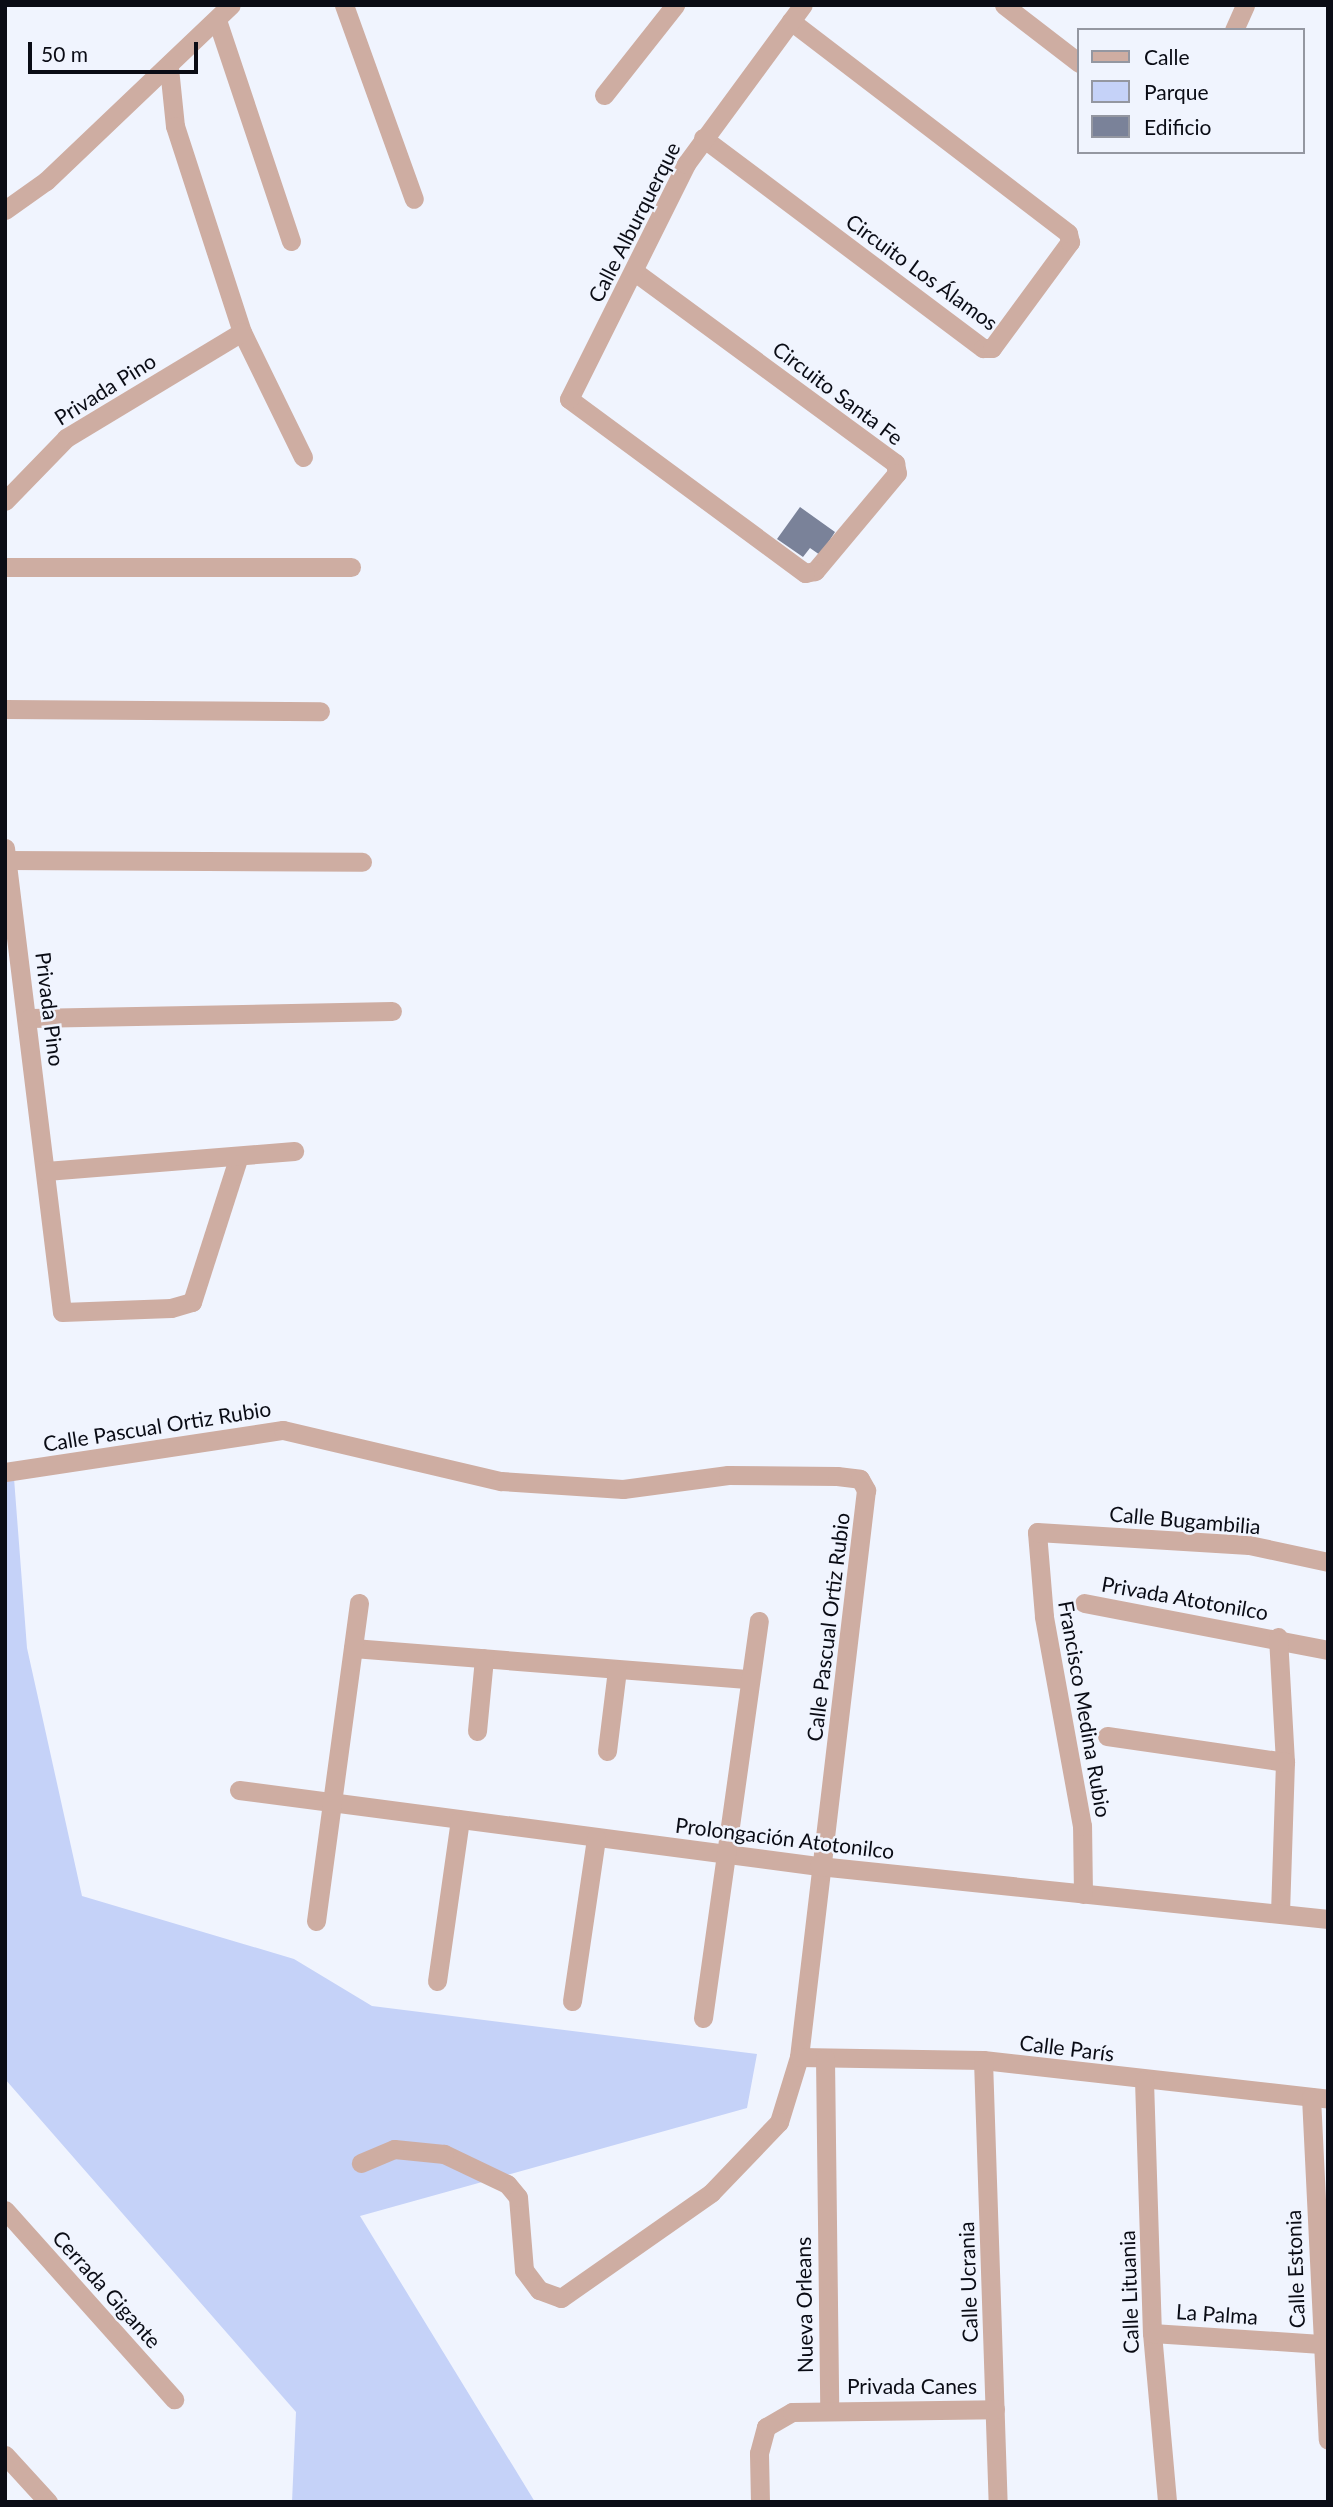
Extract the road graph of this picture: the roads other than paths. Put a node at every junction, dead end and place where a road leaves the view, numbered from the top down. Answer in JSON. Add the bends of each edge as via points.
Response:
{"nodes":[{"id":1,"x":231,"y":5,"type":"edge"},
{"id":2,"x":344,"y":5,"type":"edge"},
{"id":3,"x":675,"y":5,"type":"edge"},
{"id":4,"x":1004,"y":5,"type":"edge"},
{"id":5,"x":1245,"y":5,"type":"edge"},
{"id":6,"x":797,"y":13,"type":"edge"},
{"id":7,"x":217,"y":20,"type":"junction"},
{"id":8,"x":1235,"y":28,"type":"edge"},
{"id":9,"x":1078,"y":62,"type":"edge"},
{"id":10,"x":169,"y":68,"type":"junction"},
{"id":11,"x":604,"y":94,"type":"dead end"},
{"id":12,"x":702,"y":138,"type":"junction"},
{"id":13,"x":414,"y":199,"type":"dead end"},
{"id":14,"x":5,"y":210,"type":"edge"},
{"id":15,"x":291,"y":241,"type":"dead end"},
{"id":16,"x":635,"y":272,"type":"junction"},
{"id":17,"x":243,"y":332,"type":"junction"},
{"id":18,"x":569,"y":399,"type":"joint"},
{"id":19,"x":303,"y":457,"type":"dead end"},
{"id":20,"x":5,"y":501,"type":"edge"},
{"id":21,"x":351,"y":567,"type":"dead end"},
{"id":22,"x":5,"y":568,"type":"edge"},
{"id":23,"x":5,"y":709,"type":"edge"},
{"id":24,"x":320,"y":711,"type":"dead end"},
{"id":25,"x":6,"y":854,"type":"edge"},
{"id":26,"x":362,"y":862,"type":"dead end"},
{"id":27,"x":392,"y":1012,"type":"dead end"},
{"id":28,"x":30,"y":1018,"type":"junction"},
{"id":29,"x":294,"y":1151,"type":"dead end"},
{"id":30,"x":239,"y":1156,"type":"junction"},
{"id":31,"x":46,"y":1171,"type":"junction"},
{"id":32,"x":5,"y":1472,"type":"edge"},
{"id":33,"x":1037,"y":1532,"type":"joint"},
{"id":34,"x":1328,"y":1562,"type":"edge"},
{"id":35,"x":359,"y":1603,"type":"dead end"},
{"id":36,"x":1084,"y":1603,"type":"dead end"},
{"id":37,"x":759,"y":1621,"type":"dead end"},
{"id":38,"x":1278,"y":1637,"type":"junction"},
{"id":39,"x":353,"y":1648,"type":"junction"},
{"id":40,"x":1328,"y":1650,"type":"edge"},
{"id":41,"x":484,"y":1658,"type":"junction"},
{"id":42,"x":617,"y":1670,"type":"junction"},
{"id":43,"x":750,"y":1679,"type":"junction"},
{"id":44,"x":477,"y":1731,"type":"dead end"},
{"id":45,"x":1107,"y":1735,"type":"dead end"},
{"id":46,"x":607,"y":1751,"type":"dead end"},
{"id":47,"x":1285,"y":1762,"type":"junction"},
{"id":48,"x":239,"y":1790,"type":"dead end"},
{"id":49,"x":330,"y":1801,"type":"junction"},
{"id":50,"x":460,"y":1820,"type":"junction"},
{"id":51,"x":596,"y":1838,"type":"junction"},
{"id":52,"x":727,"y":1854,"type":"junction"},
{"id":53,"x":819,"y":1866,"type":"junction"},
{"id":54,"x":1083,"y":1894,"type":"junction"},
{"id":55,"x":1280,"y":1912,"type":"junction"},
{"id":56,"x":1328,"y":1919,"type":"edge"},
{"id":57,"x":316,"y":1921,"type":"dead end"},
{"id":58,"x":437,"y":1981,"type":"dead end"},
{"id":59,"x":572,"y":2001,"type":"dead end"},
{"id":60,"x":703,"y":2018,"type":"dead end"},
{"id":61,"x":799,"y":2057,"type":"junction"},
{"id":62,"x":825,"y":2058,"type":"junction"},
{"id":63,"x":984,"y":2060,"type":"junction"},
{"id":64,"x":1144,"y":2080,"type":"junction"},
{"id":65,"x":1320,"y":2098,"type":"edge"},
{"id":66,"x":360,"y":2163,"type":"dead end"},
{"id":67,"x":5,"y":2210,"type":"edge"},
{"id":68,"x":1152,"y":2333,"type":"junction"},
{"id":69,"x":1321,"y":2344,"type":"junction"},
{"id":70,"x":174,"y":2399,"type":"dead end"},
{"id":71,"x":829,"y":2408,"type":"junction"},
{"id":72,"x":995,"y":2409,"type":"junction"},
{"id":73,"x":1328,"y":2440,"type":"edge"},
{"id":74,"x":5,"y":2455,"type":"edge"},
{"id":75,"x":32,"y":2493,"type":"edge"},
{"id":76,"x":48,"y":2502,"type":"edge"},
{"id":77,"x":761,"y":2502,"type":"edge"},
{"id":78,"x":998,"y":2502,"type":"edge"},
{"id":79,"x":1167,"y":2502,"type":"edge"}],
"edges":[{"from":1,"to":7,"type":"street"},
{"from":2,"to":13,"type":"street"},
{"from":3,"to":11,"type":"street"},
{"from":4,"to":9,"type":"street"},
{"from":5,"to":8,"type":"street"},
{"from":6,"to":12,"type":"street","name":"Calle Alburquerque"},
{"from":6,"to":12,"type":"street","name":"Circuito Los Álamos","via":[[1069,233],[1070,242],[992,348],[983,348]]},
{"from":7,"to":10,"type":"street"},
{"from":7,"to":15,"type":"street"},
{"from":10,"to":14,"type":"street","via":[[46,181]]},
{"from":10,"to":17,"type":"street","via":[[175,126]]},
{"from":12,"to":16,"type":"street","name":"Calle Alburquerque","via":[[670,191]]},
{"from":16,"to":18,"type":"street","name":"Calle Alburquerque"},
{"from":16,"to":18,"type":"street","name":"Circuito Santa Fe","via":[[895,463],[897,473],[815,571],[805,573]]},
{"from":17,"to":19,"type":"street"},
{"from":17,"to":20,"type":"street","name":"Privada Pino","via":[[66,438]]},
{"from":21,"to":22,"type":"street"},
{"from":23,"to":24,"type":"street"},
{"from":25,"to":26,"type":"street"},
{"from":25,"to":28,"type":"street","name":"Privada Pino"},
{"from":27,"to":28,"type":"street"},
{"from":28,"to":31,"type":"street","name":"Privada Pino"},
{"from":29,"to":30,"type":"street"},
{"from":30,"to":31,"type":"street"},
{"from":30,"to":31,"type":"street","name":"Privada Pino","via":[[192,1302],[171,1308],[62,1312]]},
{"from":32,"to":53,"type":"street","name":"Calle Pascual Ortiz Rubio","via":[[283,1430],[501,1481],[623,1489],[728,1475],[860,1479],[867,1517]]},
{"from":33,"to":34,"type":"street","name":"Calle Bugambilia","via":[[1249,1545]]},
{"from":33,"to":54,"type":"street","name":"Francisco Medina Rubio","via":[[1044,1616],[1082,1825]]},
{"from":35,"to":39,"type":"street"},
{"from":36,"to":38,"type":"street","name":"Privada Atotonilco"},
{"from":37,"to":43,"type":"street"},
{"from":38,"to":40,"type":"street","name":"Privada Atotonilco"},
{"from":38,"to":47,"type":"street","name":"Privada Atotonilco"},
{"from":39,"to":41,"type":"street"},
{"from":39,"to":49,"type":"street"},
{"from":41,"to":42,"type":"street"},
{"from":41,"to":44,"type":"street"},
{"from":42,"to":43,"type":"street"},
{"from":42,"to":46,"type":"street"},
{"from":43,"to":52,"type":"street"},
{"from":45,"to":47,"type":"street"},
{"from":47,"to":55,"type":"street","name":"Privada Atotonilco"},
{"from":48,"to":49,"type":"street","name":"Prolongación Atotonilco"},
{"from":49,"to":50,"type":"street","name":"Prolongación Atotonilco"},
{"from":49,"to":57,"type":"street"},
{"from":50,"to":51,"type":"street","name":"Prolongación Atotonilco"},
{"from":50,"to":58,"type":"street"},
{"from":51,"to":52,"type":"street","name":"Prolongación Atotonilco"},
{"from":51,"to":59,"type":"street"},
{"from":52,"to":53,"type":"street","name":"Prolongación Atotonilco"},
{"from":52,"to":60,"type":"street"},
{"from":53,"to":54,"type":"street","name":"Prolongación Atotonilco"},
{"from":53,"to":61,"type":"street","name":"Calle Pascual Ortiz Rubio"},
{"from":54,"to":55,"type":"street","name":"Prolongación Atotonilco"},
{"from":55,"to":56,"type":"street","name":"Prolongación Atotonilco"},
{"from":61,"to":62,"type":"street","name":"Calle París"},
{"from":61,"to":66,"type":"street","name":"Calle Pascual Ortiz Rubio","via":[[779,2122],[711,2193],[561,2298],[539,2291],[524,2270],[517,2197],[507,2184],[444,2154],[394,2149]]},
{"from":62,"to":63,"type":"street","name":"Calle París"},
{"from":62,"to":71,"type":"street","name":"Nueva Orleans"},
{"from":63,"to":64,"type":"street","name":"Calle París"},
{"from":63,"to":72,"type":"street","name":"Calle Ucrania"},
{"from":64,"to":65,"type":"street","name":"Calle París"},
{"from":64,"to":68,"type":"street","name":"Calle Lituania"},
{"from":65,"to":69,"type":"street","name":"Calle Estonia"},
{"from":67,"to":70,"type":"street","name":"Cerrada Gigante"},
{"from":68,"to":69,"type":"street","name":"La Palma"},
{"from":68,"to":79,"type":"street","name":"Calle Lituania"},
{"from":69,"to":73,"type":"street","name":"Calle Estonia"},
{"from":71,"to":72,"type":"street","name":"Privada Canes"},
{"from":71,"to":77,"type":"street","via":[[792,2412],[766,2427],[759,2453]]},
{"from":72,"to":78,"type":"street","name":"Calle Ucrania"},
{"from":74,"to":75,"type":"street"},
{"from":75,"to":76,"type":"street"}]}
